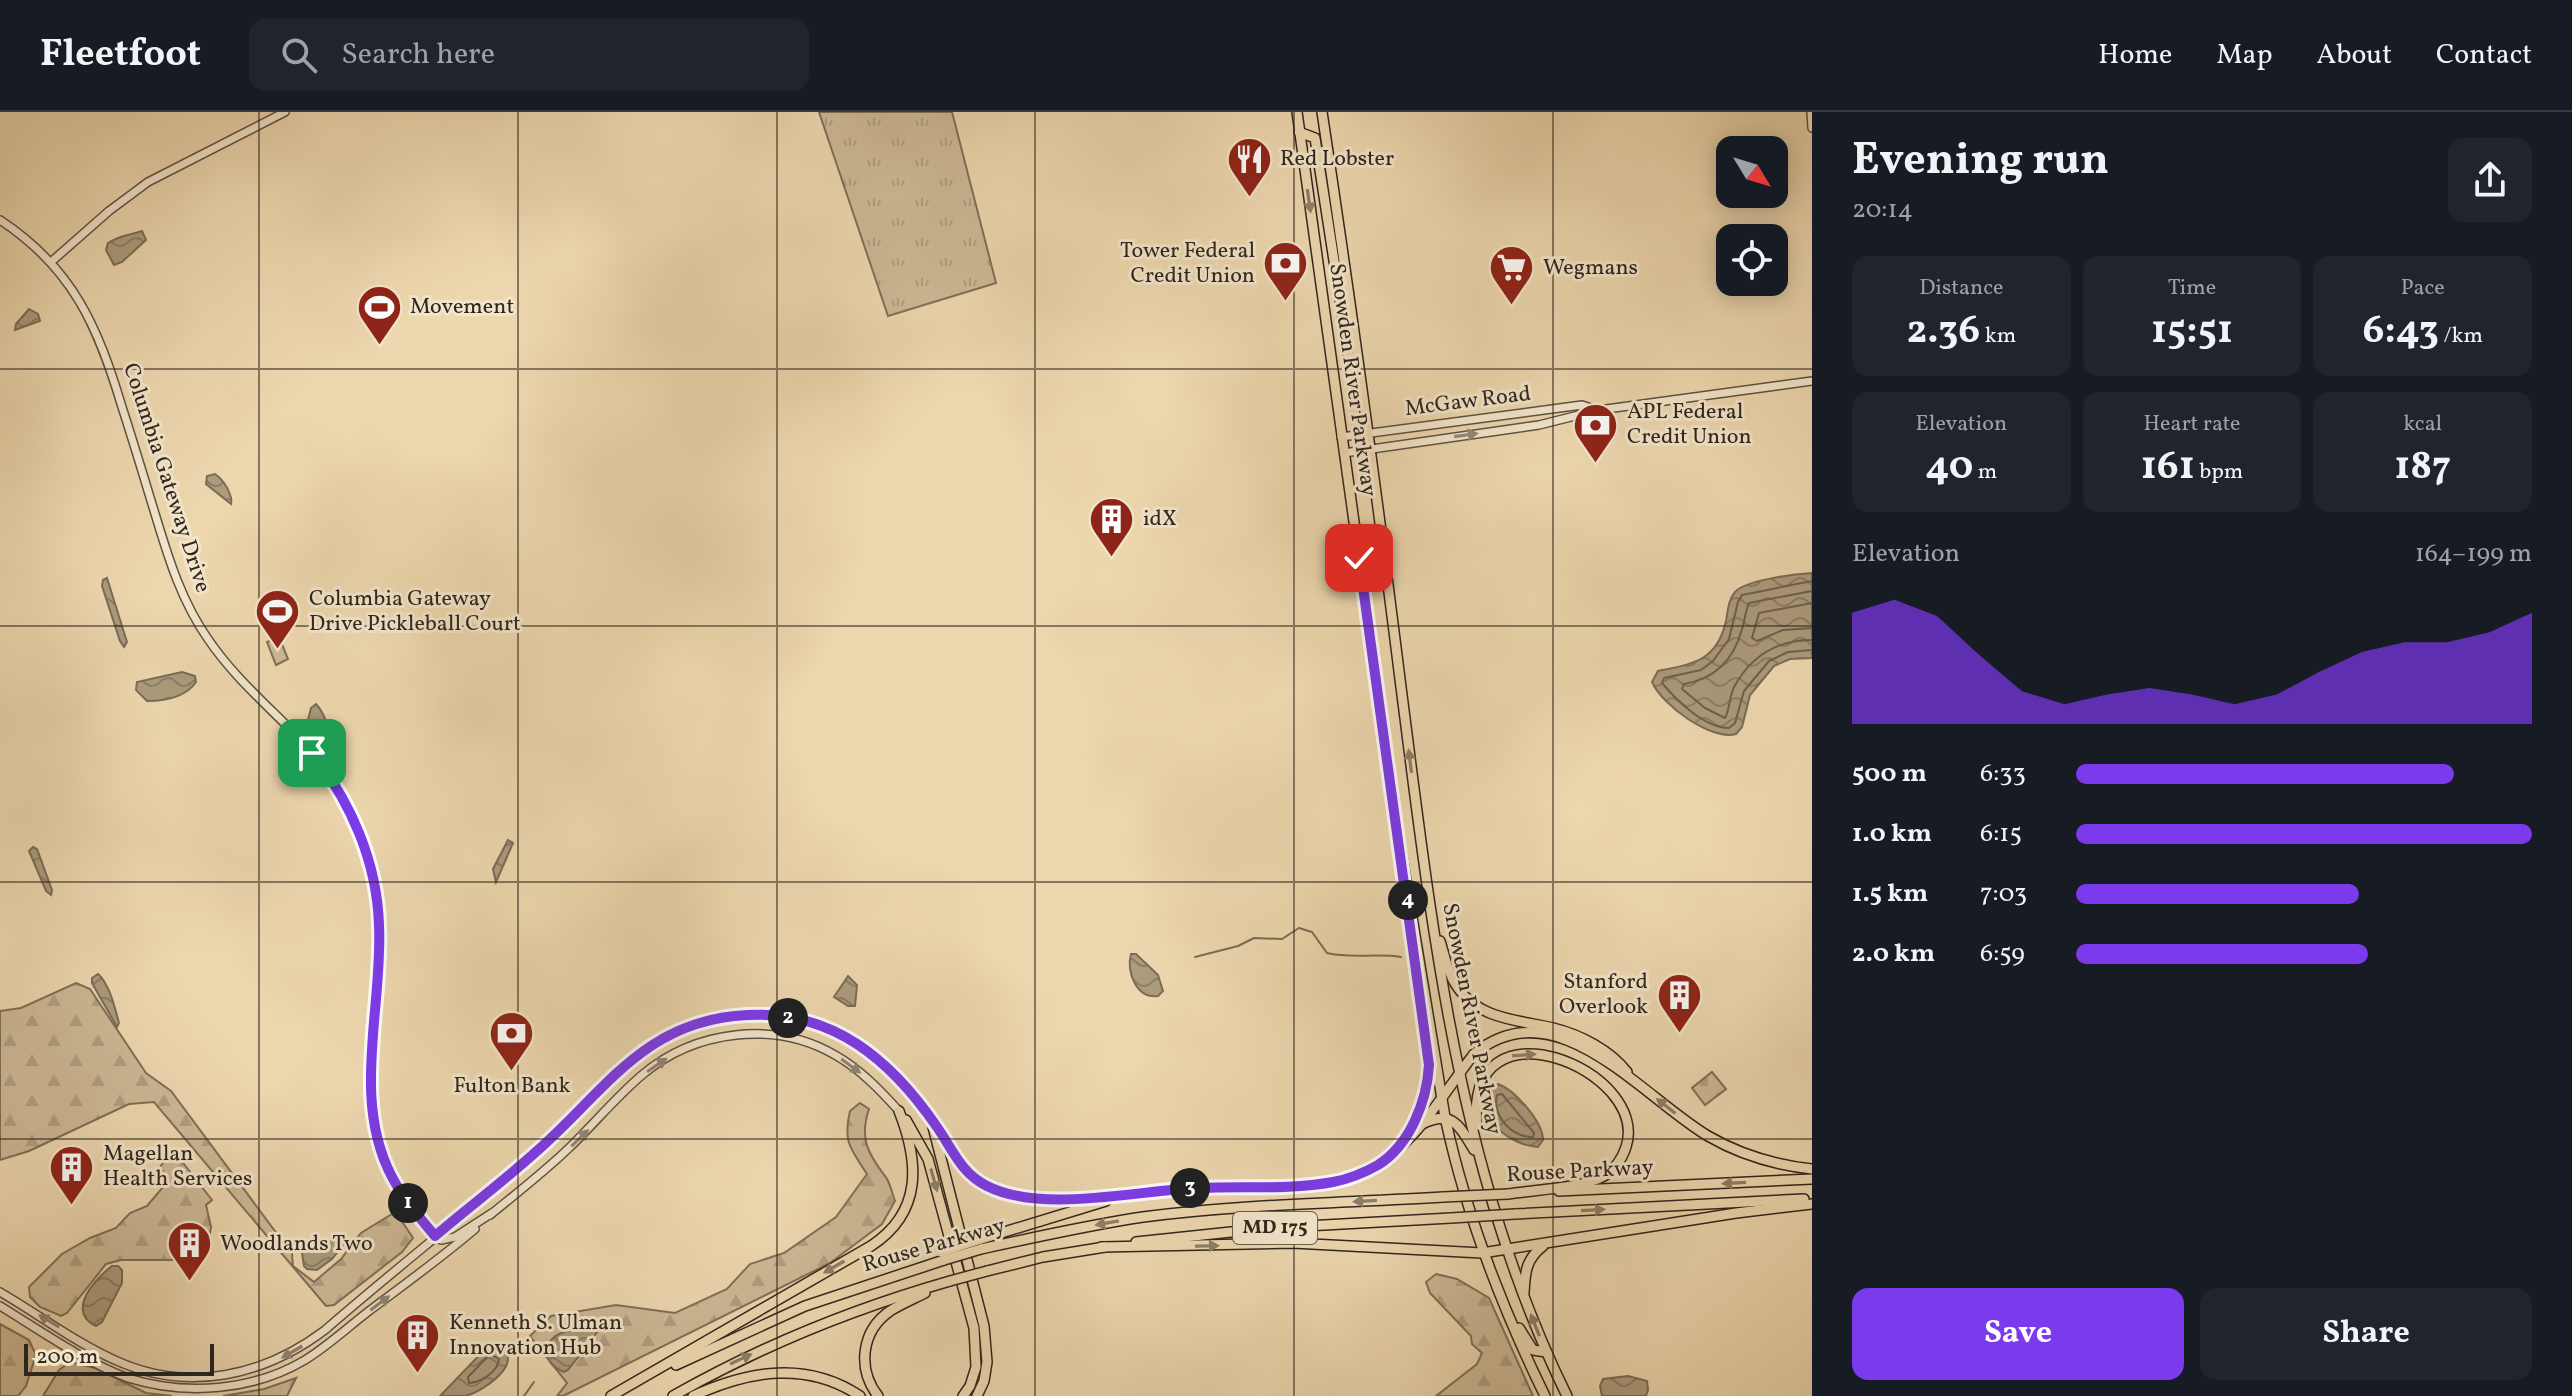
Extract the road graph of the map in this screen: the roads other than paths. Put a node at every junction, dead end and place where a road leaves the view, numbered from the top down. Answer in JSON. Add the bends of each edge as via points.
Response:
{"nodes":[{"id":1,"x":285,"y":112,"type":"edge"},
{"id":2,"x":1297,"y":112,"type":"edge"},
{"id":3,"x":1322,"y":112,"type":"edge"},
{"id":4,"x":1811,"y":112,"type":"edge"},
{"id":5,"x":1812,"y":128,"type":"edge"},
{"id":6,"x":1299,"y":132,"type":"junction"},
{"id":7,"x":0,"y":220,"type":"edge"},
{"id":8,"x":51,"y":262,"type":"junction"},
{"id":9,"x":1812,"y":381,"type":"edge"},
{"id":10,"x":1364,"y":403,"type":"junction"},
{"id":11,"x":1599,"y":410,"type":"junction"},
{"id":12,"x":1368,"y":433,"type":"junction"},
{"id":13,"x":1341,"y":437,"type":"junction"},
{"id":14,"x":1370,"y":450,"type":"junction"},
{"id":15,"x":1344,"y":453,"type":"junction"},
{"id":16,"x":1407,"y":892,"type":"junction"},
{"id":17,"x":1428,"y":893,"type":"junction"},
{"id":18,"x":1459,"y":1072,"type":"junction"},
{"id":19,"x":1634,"y":1081,"type":"junction"},
{"id":20,"x":1442,"y":1095,"type":"junction"},
{"id":21,"x":925,"y":1110,"type":"junction"},
{"id":22,"x":899,"y":1111,"type":"junction"},
{"id":23,"x":1445,"y":1117,"type":"junction"},
{"id":24,"x":1418,"y":1126,"type":"junction"},
{"id":25,"x":1393,"y":1153,"type":"junction"},
{"id":26,"x":1480,"y":1160,"type":"junction"},
{"id":27,"x":1812,"y":1169,"type":"edge"},
{"id":28,"x":1812,"y":1179,"type":"edge"},
{"id":29,"x":1149,"y":1192,"type":"junction"},
{"id":30,"x":1508,"y":1194,"type":"junction"},
{"id":31,"x":1812,"y":1202,"type":"edge"},
{"id":32,"x":492,"y":1213,"type":"junction"},
{"id":33,"x":435,"y":1236,"type":"junction"},
{"id":34,"x":1546,"y":1244,"type":"junction"},
{"id":35,"x":980,"y":1245,"type":"junction"},
{"id":36,"x":1101,"y":1247,"type":"junction"},
{"id":37,"x":1507,"y":1251,"type":"junction"},
{"id":38,"x":1482,"y":1253,"type":"junction"},
{"id":39,"x":1491,"y":1275,"type":"junction"},
{"id":40,"x":950,"y":1281,"type":"junction"},
{"id":41,"x":0,"y":1292,"type":"edge"},
{"id":42,"x":1524,"y":1299,"type":"junction"},
{"id":43,"x":0,"y":1306,"type":"edge"},
{"id":44,"x":1546,"y":1352,"type":"junction"},
{"id":45,"x":613,"y":1396,"type":"edge"},
{"id":46,"x":673,"y":1396,"type":"edge"},
{"id":47,"x":693,"y":1396,"type":"edge"},
{"id":48,"x":860,"y":1396,"type":"edge"},
{"id":49,"x":878,"y":1396,"type":"edge"},
{"id":50,"x":963,"y":1396,"type":"edge"},
{"id":51,"x":977,"y":1396,"type":"edge"},
{"id":52,"x":1545,"y":1396,"type":"edge"},
{"id":53,"x":1567,"y":1396,"type":"edge"}],
"edges":[{"from":1,"to":8,"type":"street","via":[[148,182]]},
{"from":2,"to":6,"type":"main road","name":"Snowden River Parkway"},
{"from":3,"to":10,"type":"main road","name":"Snowden River Parkway"},
{"from":4,"to":5,"type":"street"},
{"from":6,"to":10,"type":"main road","via":[[1315,138],[1350,364]]},
{"from":6,"to":13,"type":"main road","name":"Snowden River Parkway","one_way":true},
{"from":7,"to":8,"type":"street","name":"Columbia Gateway Drive"},
{"from":8,"to":33,"type":"street","name":"Columbia Gateway Drive","via":[[75,292],[99,337],[173,573],[194,617],[243,683],[325,769],[363,842],[379,925],[370,1080],[376,1130],[390,1174]]},
{"from":9,"to":11,"type":"street","name":"McGaw Road"},
{"from":10,"to":12,"type":"main road","name":"Snowden River Parkway"},
{"from":11,"to":12,"type":"street","name":"McGaw Road","via":[[1582,405]]},
{"from":14,"to":11,"type":"street","name":"McGaw Road","one_way":true,"via":[[1539,425]]},
{"from":12,"to":13,"type":"street","name":"McGaw Road"},
{"from":12,"to":14,"type":"main road","name":"Snowden River Parkway"},
{"from":13,"to":15,"type":"main road","name":"Snowden River Parkway"},
{"from":14,"to":15,"type":"street","name":"McGaw Road"},
{"from":17,"to":14,"type":"main road","name":"Snowden River Parkway","one_way":true},
{"from":15,"to":16,"type":"main road","name":"Snowden River Parkway"},
{"from":16,"to":20,"type":"main road","name":"Snowden River Parkway"},
{"from":16,"to":25,"type":"main road","via":[[1429,1065],[1421,1107]]},
{"from":17,"to":18,"type":"main road","name":"Snowden River Parkway"},
{"from":17,"to":19,"type":"main road","via":[[1452,977],[1466,997],[1494,1016],[1565,1031],[1594,1045],[1620,1063]]},
{"from":18,"to":19,"type":"main road","via":[[1495,1039],[1535,1032],[1576,1044]]},
{"from":18,"to":20,"type":"main road"},
{"from":18,"to":26,"type":"main road","name":"Snowden River Parkway"},
{"from":27,"to":19,"type":"main road","one_way":true,"via":[[1770,1162],[1723,1144]]},
{"from":20,"to":23,"type":"main road","name":"Snowden River Parkway"},
{"from":20,"to":24,"type":"main road"},
{"from":21,"to":29,"type":"main road","via":[[965,1170],[995,1190],[1055,1199]]},
{"from":21,"to":33,"type":"street","via":[[883,1062],[828,1028],[774,1015],[711,1020],[675,1032],[630,1060],[538,1151]]},
{"from":21,"to":51,"type":"main road","via":[[984,1326],[987,1362]]},
{"from":32,"to":22,"type":"street","one_way":true,"via":[[551,1165],[642,1075],[685,1048],[718,1038],[768,1034],[821,1047],[856,1069]]},
{"from":22,"to":45,"type":"main road","one_way":true,"via":[[914,1172],[909,1199],[889,1232]]},
{"from":22,"to":50,"type":"main road","one_way":true,"via":[[928,1159],[974,1328],[976,1367]]},
{"from":23,"to":24,"type":"main road"},
{"from":23,"to":26,"type":"main road","via":[[1460,1128]]},
{"from":23,"to":38,"type":"main road","name":"Snowden River Parkway"},
{"from":24,"to":25,"type":"main road"},
{"from":25,"to":29,"type":"main road","via":[[1367,1171],[1334,1182]]},
{"from":26,"to":30,"type":"main road","one_way":true,"via":[[1476,1093],[1487,1072],[1509,1056],[1539,1054],[1566,1063],[1604,1085],[1620,1103],[1629,1134],[1625,1151],[1603,1177]]},
{"from":26,"to":37,"type":"main road","name":"Snowden River Parkway"},
{"from":28,"to":30,"type":"main road","name":"Rouse Parkway","number":"MD 175","one_way":true},
{"from":29,"to":35,"type":"main road","via":[[1075,1209]]},
{"from":30,"to":35,"type":"main road","name":"Rouse Parkway","number":"MD 175","one_way":true,"bridge":true,"via":[[1144,1217]]},
{"from":31,"to":34,"type":"main road"},
{"from":36,"to":31,"type":"main road","name":"Rouse Parkway","number":"MD 175","one_way":true,"bridge":true,"via":[[1269,1228]]},
{"from":32,"to":33,"type":"street","via":[[451,1239]]},
{"from":43,"to":32,"type":"street","one_way":true,"via":[[130,1379],[194,1390],[243,1385],[319,1351]]},
{"from":33,"to":41,"type":"street","one_way":true,"via":[[297,1350],[240,1373],[212,1378],[154,1373],[117,1361]]},
{"from":34,"to":37,"type":"main road"},
{"from":34,"to":42,"type":"main road","via":[[1526,1266]]},
{"from":35,"to":45,"type":"main road","name":"Rouse Parkway","number":"MD 175","bridge":true,"via":[[760,1325]]},
{"from":36,"to":38,"type":"main road","one_way":true,"via":[[1293,1243]]},
{"from":36,"to":40,"type":"main road","name":"Rouse Parkway","number":"MD 175","bridge":true},
{"from":37,"to":38,"type":"main road"},
{"from":37,"to":42,"type":"main road","name":"Snowden River Parkway"},
{"from":38,"to":39,"type":"main road","name":"Snowden River Parkway"},
{"from":39,"to":44,"type":"main road","via":[[1527,1344]]},
{"from":39,"to":52,"type":"main road","name":"Snowden River Parkway"},
{"from":46,"to":40,"type":"main road","name":"Rouse Parkway","number":"MD 175","one_way":true,"via":[[816,1325]]},
{"from":40,"to":49,"type":"main road","via":[[890,1311],[875,1325],[864,1361]]},
{"from":44,"to":42,"type":"main road","name":"Snowden River Parkway","one_way":true},
{"from":44,"to":53,"type":"main road","name":"Snowden River Parkway"},
{"from":47,"to":48,"type":"main road","via":[[738,1377],[783,1373],[826,1379]]}]}
